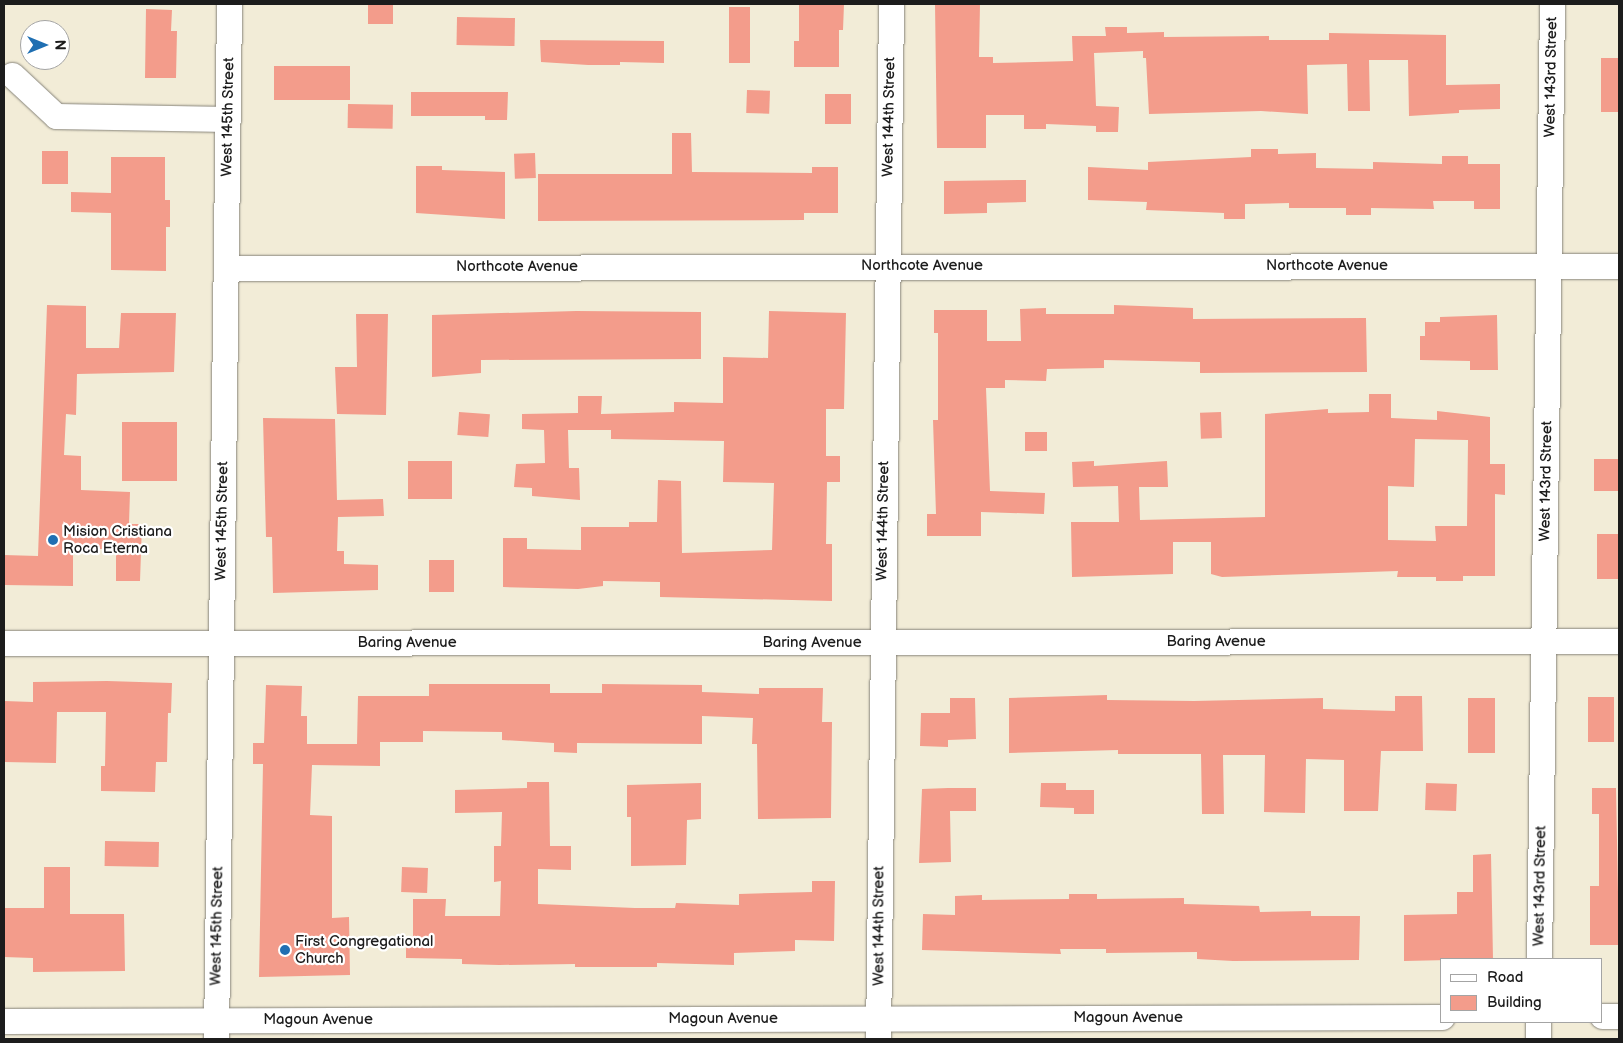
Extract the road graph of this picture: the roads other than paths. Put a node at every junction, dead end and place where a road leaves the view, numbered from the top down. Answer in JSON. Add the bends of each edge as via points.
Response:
{"nodes":[{"id":1,"x":229,"y":4,"type":"edge"},
{"id":2,"x":891,"y":4,"type":"edge"},
{"id":3,"x":1552,"y":4,"type":"edge"},
{"id":4,"x":12,"y":75,"type":"dead end"},
{"id":5,"x":228,"y":119,"type":"junction"},
{"id":6,"x":887,"y":266,"type":"junction"},
{"id":7,"x":1550,"y":266,"type":"junction"},
{"id":8,"x":1619,"y":266,"type":"edge"},
{"id":9,"x":226,"y":268,"type":"junction"},
{"id":10,"x":1543,"y":641,"type":"junction"},
{"id":11,"x":1619,"y":641,"type":"edge"},
{"id":12,"x":4,"y":643,"type":"edge"},
{"id":13,"x":221,"y":643,"type":"junction"},
{"id":14,"x":881,"y":643,"type":"junction"},
{"id":15,"x":1539,"y":958,"type":"edge"},
{"id":16,"x":1603,"y":1016,"type":"edge"},
{"id":17,"x":1619,"y":1016,"type":"edge"},
{"id":18,"x":1440,"y":1017,"type":"edge"},
{"id":19,"x":4,"y":1021,"type":"edge"},
{"id":20,"x":1538,"y":1023,"type":"edge"},
{"id":21,"x":878,"y":1029,"type":"edge"},
{"id":22,"x":216,"y":1030,"type":"edge"},
{"id":23,"x":1538,"y":1039,"type":"edge"}],
"edges":[{"from":1,"to":5,"type":"street","name":"West 145th Street"},
{"from":2,"to":6,"type":"street","name":"West 144th Street"},
{"from":3,"to":7,"type":"street","name":"West 143rd Street"},
{"from":4,"to":5,"type":"street","via":[[56,116]]},
{"from":5,"to":9,"type":"street","name":"West 145th Street"},
{"from":6,"to":7,"type":"street","name":"Northcote Avenue"},
{"from":6,"to":9,"type":"street","name":"Northcote Avenue"},
{"from":6,"to":14,"type":"street","name":"West 144th Street"},
{"from":7,"to":8,"type":"street","name":"Northcote Avenue"},
{"from":7,"to":10,"type":"street","name":"West 143rd Street"},
{"from":9,"to":13,"type":"street","name":"West 145th Street"},
{"from":10,"to":11,"type":"street","name":"Baring Avenue"},
{"from":10,"to":14,"type":"street","name":"Baring Avenue"},
{"from":10,"to":15,"type":"street","name":"West 143rd Street"},
{"from":12,"to":13,"type":"street","name":"Baring Avenue"},
{"from":13,"to":14,"type":"street","name":"Baring Avenue"},
{"from":13,"to":22,"type":"street","name":"West 145th Street"},
{"from":14,"to":21,"type":"street","name":"West 144th Street"},
{"from":16,"to":17,"type":"street"},
{"from":18,"to":21,"type":"street","name":"Magoun Avenue"},
{"from":19,"to":22,"type":"street","name":"Magoun Avenue"},
{"from":20,"to":23,"type":"street"},
{"from":21,"to":22,"type":"street","name":"Magoun Avenue"}]}
